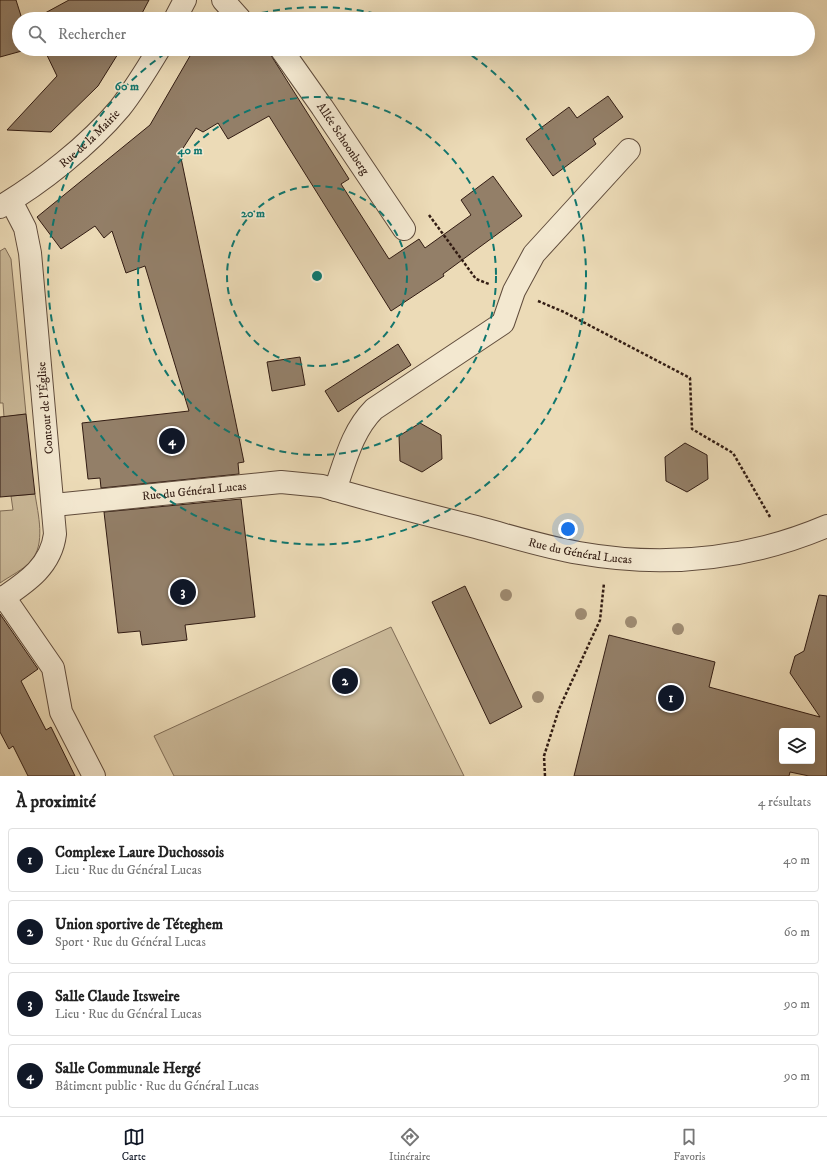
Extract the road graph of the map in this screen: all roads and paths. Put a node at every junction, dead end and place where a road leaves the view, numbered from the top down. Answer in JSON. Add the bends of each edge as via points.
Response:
{"nodes":[{"id":1,"x":185,"y":0,"type":"edge"},
{"id":2,"x":223,"y":0,"type":"edge"},
{"id":3,"x":179,"y":12,"type":"edge"},
{"id":4,"x":234,"y":12,"type":"edge"},
{"id":5,"x":155,"y":56,"type":"edge"},
{"id":6,"x":286,"y":56,"type":"edge"},
{"id":7,"x":629,"y":150,"type":"dead end"},
{"id":8,"x":6,"y":204,"type":"edge"},
{"id":9,"x":424,"y":209,"type":"dead end"},
{"id":10,"x":404,"y":229,"type":"dead end"},
{"id":11,"x":514,"y":291,"type":"junction"},
{"id":12,"x":335,"y":490,"type":"junction"},
{"id":13,"x":54,"y":505,"type":"junction"},
{"id":14,"x":827,"y":526,"type":"edge"},
{"id":15,"x":784,"y":541,"type":"junction"},
{"id":16,"x":606,"y":557,"type":"junction"},
{"id":17,"x":2,"y":599,"type":"edge"},
{"id":18,"x":94,"y":776,"type":"edge"},
{"id":19,"x":545,"y":776,"type":"edge"}],
"edges":[{"from":1,"to":3,"type":"street"},
{"from":2,"to":4,"type":"street"},
{"from":5,"to":8,"type":"street","name":"Rue de la Mairie","via":[[138,83],[110,119],[31,188]]},
{"from":6,"to":10,"type":"street","name":"Allée Schoonberg"},
{"from":7,"to":11,"type":"street","via":[[543,243],[528,263]]},
{"from":8,"to":13,"type":"street","name":"Contour de l'Église","via":[[21,218],[28,242]]},
{"from":9,"to":11,"type":"path","via":[[476,279]]},
{"from":11,"to":12,"type":"street","via":[[503,323],[367,416],[352,443]]},
{"from":11,"to":15,"type":"path","via":[[564,312],[690,378],[692,429],[733,453]]},
{"from":12,"to":13,"type":"street","name":"Rue du Général Lucas","via":[[281,482]]},
{"from":12,"to":16,"type":"street","name":"Rue du Général Lucas","via":[[565,550]]},
{"from":13,"to":17,"type":"street","name":"Contour de l'Église","via":[[54,543],[47,561],[33,576]]},
{"from":14,"to":15,"type":"street","name":"Rue du Général Lucas"},
{"from":15,"to":16,"type":"street","name":"Rue du Général Lucas","via":[[725,556],[676,560]]},
{"from":16,"to":19,"type":"path","via":[[600,620],[559,709],[544,756]]},
{"from":17,"to":18,"type":"street","via":[[53,668],[61,712]]}]}
